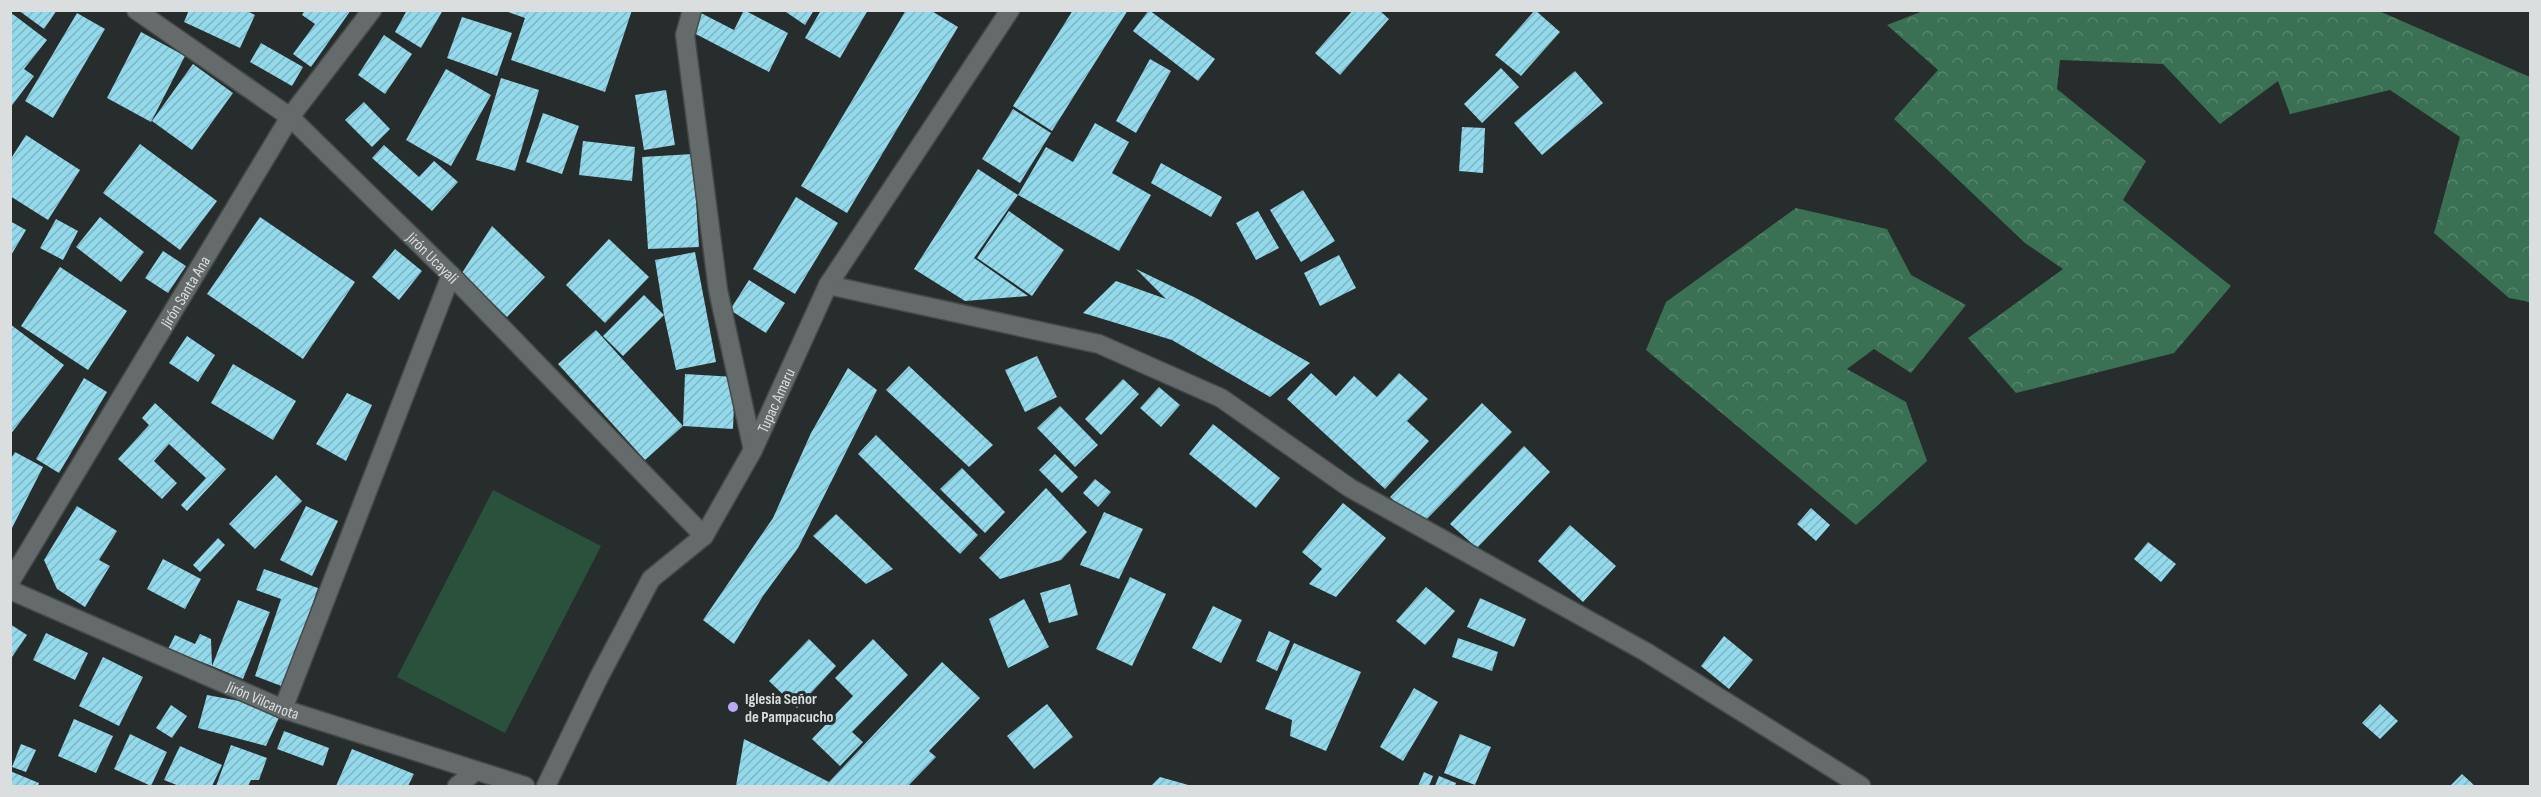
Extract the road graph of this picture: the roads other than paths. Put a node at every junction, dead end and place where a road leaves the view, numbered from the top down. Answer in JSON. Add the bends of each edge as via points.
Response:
{"nodes":[{"id":1,"x":135,"y":10,"type":"edge"},
{"id":2,"x":372,"y":10,"type":"edge"},
{"id":3,"x":692,"y":10,"type":"edge"},
{"id":4,"x":1010,"y":10,"type":"edge"},
{"id":5,"x":290,"y":117,"type":"junction"},
{"id":6,"x":451,"y":274,"type":"junction"},
{"id":7,"x":828,"y":285,"type":"junction"},
{"id":8,"x":753,"y":450,"type":"junction"},
{"id":9,"x":704,"y":536,"type":"junction"},
{"id":10,"x":10,"y":582,"type":"edge"},
{"id":11,"x":10,"y":590,"type":"edge"},
{"id":12,"x":283,"y":709,"type":"junction"},
{"id":13,"x":476,"y":771,"type":"junction"},
{"id":14,"x":457,"y":786,"type":"edge"},
{"id":15,"x":525,"y":786,"type":"edge"},
{"id":16,"x":546,"y":786,"type":"edge"},
{"id":17,"x":1862,"y":786,"type":"edge"}],
"edges":[{"from":1,"to":5,"type":"street","name":"Jirón Ucayali"},
{"from":2,"to":5,"type":"street","name":"Jirón Santa Ana"},
{"from":3,"to":8,"type":"street","via":[[685,34],[718,290]]},
{"from":4,"to":7,"type":"street","name":"Tupac Amaru"},
{"from":5,"to":6,"type":"street","name":"Jirón Ucayali"},
{"from":5,"to":10,"type":"street","name":"Jirón Santa Ana"},
{"from":6,"to":9,"type":"street","name":"Jirón Ucayali"},
{"from":6,"to":12,"type":"street"},
{"from":7,"to":8,"type":"street","name":"Tupac Amaru"},
{"from":7,"to":17,"type":"street","via":[[1099,345],[1221,398],[1350,488],[1646,652]]},
{"from":8,"to":9,"type":"street","name":"Tupac Amaru"},
{"from":9,"to":16,"type":"street","name":"Tupac Amaru","via":[[651,579]]},
{"from":11,"to":12,"type":"street","name":"Jirón Vilcanota"},
{"from":12,"to":13,"type":"street","name":"Jirón Vilcanota"},
{"from":13,"to":14,"type":"street"},
{"from":13,"to":15,"type":"street","name":"Jirón Vilcanota"}]}
